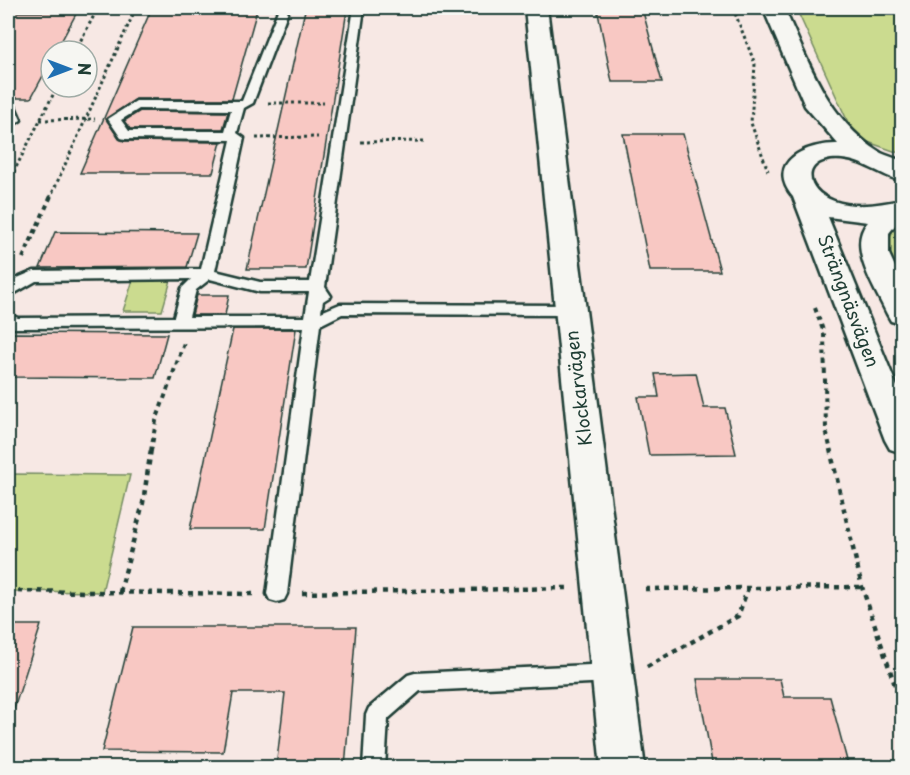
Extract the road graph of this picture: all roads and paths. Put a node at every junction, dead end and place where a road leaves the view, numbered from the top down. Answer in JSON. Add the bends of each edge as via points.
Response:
{"nodes":[{"id":1,"x":98,"y":8,"type":"edge"},
{"id":2,"x":136,"y":8,"type":"edge"},
{"id":3,"x":284,"y":8,"type":"edge"},
{"id":4,"x":359,"y":8,"type":"edge"},
{"id":5,"x":536,"y":8,"type":"edge"},
{"id":6,"x":733,"y":8,"type":"edge"},
{"id":7,"x":773,"y":8,"type":"edge"},
{"id":8,"x":81,"y":39,"type":"edge"},
{"id":9,"x":51,"y":99,"type":"edge"},
{"id":10,"x":344,"y":103,"type":"junction"},
{"id":11,"x":8,"y":104,"type":"edge"},
{"id":12,"x":242,"y":104,"type":"junction"},
{"id":13,"x":817,"y":106,"type":"junction"},
{"id":14,"x":85,"y":119,"type":"junction"},
{"id":15,"x":114,"y":119,"type":"junction"},
{"id":16,"x":40,"y":120,"type":"junction"},
{"id":17,"x":11,"y":122,"type":"edge"},
{"id":18,"x":230,"y":135,"type":"junction"},
{"id":19,"x":870,"y":156,"type":"junction"},
{"id":20,"x":812,"y":157,"type":"junction"},
{"id":21,"x":902,"y":171,"type":"edge"},
{"id":22,"x":770,"y":178,"type":"dead end"},
{"id":23,"x":8,"y":183,"type":"edge"},
{"id":24,"x":806,"y":195,"type":"junction"},
{"id":25,"x":897,"y":211,"type":"edge"},
{"id":26,"x":207,"y":274,"type":"junction"},
{"id":27,"x":317,"y":287,"type":"junction"},
{"id":28,"x":8,"y":290,"type":"edge"},
{"id":29,"x":812,"y":300,"type":"dead end"},
{"id":30,"x":340,"y":309,"type":"junction"},
{"id":31,"x":570,"y":310,"type":"junction"},
{"id":32,"x":903,"y":314,"type":"edge"},
{"id":33,"x":8,"y":319,"type":"edge"},
{"id":34,"x":185,"y":322,"type":"junction"},
{"id":35,"x":314,"y":322,"type":"junction"},
{"id":36,"x":903,"y":440,"type":"edge"},
{"id":37,"x":862,"y":587,"type":"junction"},
{"id":38,"x":748,"y":588,"type":"junction"},
{"id":39,"x":645,"y":589,"type":"dead end"},
{"id":40,"x":120,"y":592,"type":"dead end"},
{"id":41,"x":277,"y":594,"type":"dead end"},
{"id":42,"x":612,"y":673,"type":"junction"},
{"id":43,"x":903,"y":706,"type":"edge"},
{"id":44,"x":374,"y":768,"type":"edge"},
{"id":45,"x":623,"y":768,"type":"edge"}],
"edges":[{"from":1,"to":8,"type":"path"},
{"from":2,"to":14,"type":"path"},
{"from":3,"to":12,"type":"lane"},
{"from":4,"to":10,"type":"lane"},
{"from":5,"to":31,"type":"main road","name":"Klockarvägen"},
{"from":6,"to":22,"type":"path","via":[[755,64],[751,123]]},
{"from":7,"to":13,"type":"main road"},
{"from":9,"to":16,"type":"path"},
{"from":10,"to":12,"type":"path"},
{"from":10,"to":27,"type":"lane"},
{"from":11,"to":17,"type":"lane"},
{"from":12,"to":15,"type":"lane","via":[[136,105]]},
{"from":12,"to":18,"type":"lane"},
{"from":13,"to":19,"type":"main road","via":[[845,137]]},
{"from":13,"to":20,"type":"main road","via":[[817,144]]},
{"from":14,"to":15,"type":"path"},
{"from":14,"to":16,"type":"path"},
{"from":14,"to":28,"type":"path"},
{"from":15,"to":18,"type":"lane","via":[[125,135]]},
{"from":16,"to":17,"type":"path"},
{"from":16,"to":23,"type":"path"},
{"from":18,"to":26,"type":"lane","via":[[238,138]]},
{"from":19,"to":20,"type":"main road","via":[[835,152]]},
{"from":19,"to":21,"type":"main road"},
{"from":20,"to":24,"type":"main road","name":"Strängnäsvägen","via":[[797,171],[797,180]]},
{"from":24,"to":25,"type":"main road","via":[[825,207],[849,214],[871,216]]},
{"from":24,"to":36,"type":"main road","name":"Strängnäsvägen"},
{"from":25,"to":32,"type":"main road","via":[[875,231],[875,254]]},
{"from":26,"to":27,"type":"lane","via":[[260,287]]},
{"from":26,"to":28,"type":"lane","via":[[34,276]]},
{"from":26,"to":34,"type":"lane","via":[[189,288]]},
{"from":27,"to":30,"type":"lane","via":[[326,301]]},
{"from":27,"to":35,"type":"lane"},
{"from":29,"to":37,"type":"path","via":[[824,333],[826,430]]},
{"from":30,"to":31,"type":"lane"},
{"from":30,"to":35,"type":"lane"},
{"from":31,"to":42,"type":"main road","name":"Klockarvägen"},
{"from":33,"to":34,"type":"lane","via":[[15,323]]},
{"from":34,"to":35,"type":"lane"},
{"from":34,"to":40,"type":"path","via":[[156,421],[143,503]]},
{"from":35,"to":41,"type":"lane"},
{"from":37,"to":38,"type":"path"},
{"from":37,"to":43,"type":"path"},
{"from":38,"to":39,"type":"path"},
{"from":38,"to":42,"type":"path","via":[[738,616],[638,673]]},
{"from":42,"to":44,"type":"lane","via":[[415,682],[377,714]]},
{"from":42,"to":45,"type":"main road","name":"Klockarvägen"}]}
